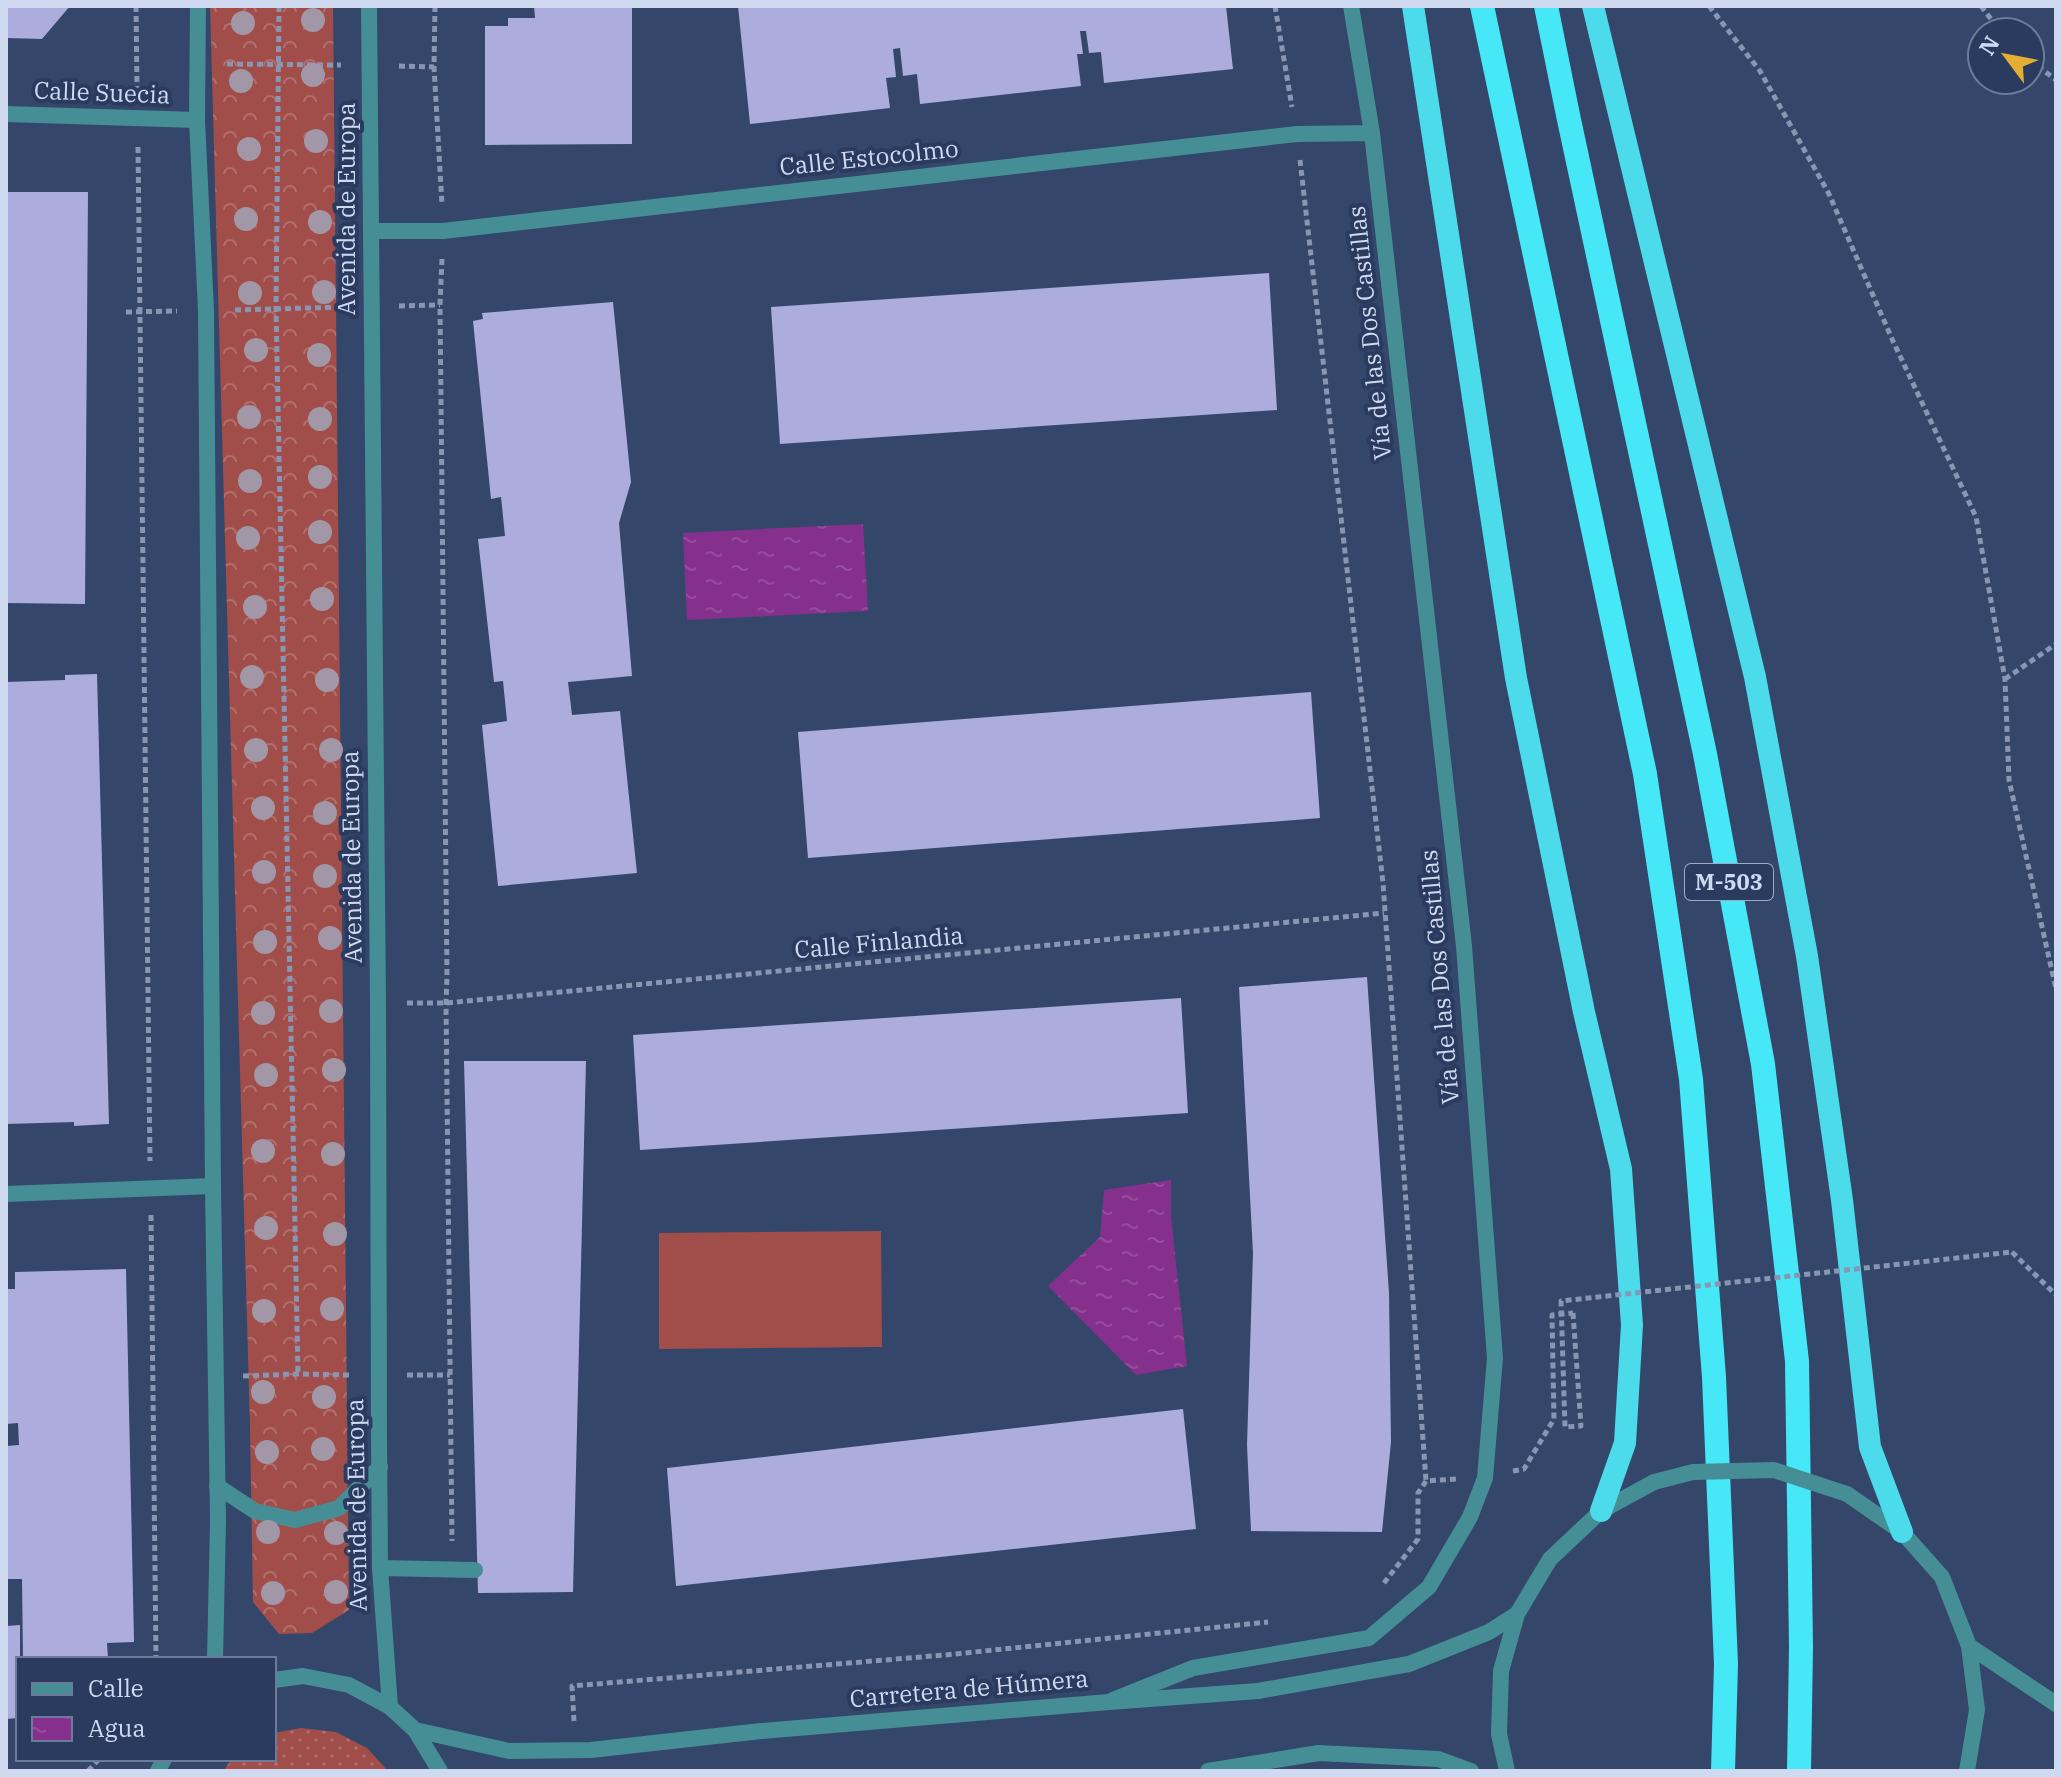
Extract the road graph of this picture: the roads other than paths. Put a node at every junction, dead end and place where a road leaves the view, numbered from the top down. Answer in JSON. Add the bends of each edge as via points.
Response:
{"nodes":[{"id":1,"x":198,"y":6,"type":"edge"},
{"id":2,"x":369,"y":6,"type":"edge"},
{"id":3,"x":1351,"y":6,"type":"edge"},
{"id":4,"x":1413,"y":6,"type":"edge"},
{"id":5,"x":1482,"y":6,"type":"edge"},
{"id":6,"x":1546,"y":6,"type":"edge"},
{"id":7,"x":1593,"y":6,"type":"edge"},
{"id":8,"x":6,"y":114,"type":"edge"},
{"id":9,"x":197,"y":120,"type":"junction"},
{"id":10,"x":1372,"y":133,"type":"junction"},
{"id":11,"x":371,"y":231,"type":"junction"},
{"id":12,"x":213,"y":1186,"type":"junction"},
{"id":13,"x":6,"y":1194,"type":"edge"},
{"id":14,"x":380,"y":1467,"type":"junction"},
{"id":15,"x":217,"y":1486,"type":"junction"},
{"id":16,"x":1601,"y":1511,"type":"junction"},
{"id":17,"x":1902,"y":1532,"type":"junction"},
{"id":18,"x":380,"y":1568,"type":"junction"},
{"id":19,"x":475,"y":1570,"type":"dead end"},
{"id":20,"x":1517,"y":1614,"type":"junction"},
{"id":21,"x":1969,"y":1646,"type":"junction"},
{"id":22,"x":215,"y":1657,"type":"edge"},
{"id":23,"x":276,"y":1680,"type":"edge"},
{"id":24,"x":1109,"y":1702,"type":"junction"},
{"id":25,"x":2056,"y":1704,"type":"edge"},
{"id":26,"x":390,"y":1707,"type":"junction"},
{"id":27,"x":415,"y":1730,"type":"junction"},
{"id":28,"x":440,"y":1771,"type":"edge"},
{"id":29,"x":1208,"y":1771,"type":"edge"},
{"id":30,"x":1471,"y":1771,"type":"edge"},
{"id":31,"x":1507,"y":1771,"type":"edge"},
{"id":32,"x":1723,"y":1771,"type":"edge"},
{"id":33,"x":1799,"y":1771,"type":"edge"},
{"id":34,"x":1967,"y":1771,"type":"edge"}],
"edges":[{"from":1,"to":9,"type":"street"},
{"from":2,"to":11,"type":"street","name":"Avenida de Europa"},
{"from":3,"to":10,"type":"street","name":"Vía de las Dos Castillas"},
{"from":4,"to":16,"type":"highway","via":[[1516,678],[1621,1169],[1632,1325],[1625,1443]]},
{"from":5,"to":32,"type":"highway","number":"M-503","via":[[1645,774],[1691,1079],[1714,1377],[1726,1664]]},
{"from":6,"to":33,"type":"highway","number":"M-503","via":[[1705,754],[1763,1064],[1797,1361]]},
{"from":7,"to":17,"type":"highway","number":"M-503","via":[[1755,677],[1807,956],[1870,1447]]},
{"from":8,"to":9,"type":"street","name":"Calle Suecia"},
{"from":9,"to":12,"type":"street","via":[[206,311]]},
{"from":10,"to":11,"type":"street","name":"Calle Estocolmo","via":[[1297,134],[443,231]]},
{"from":10,"to":24,"type":"street","name":"Vía de las Dos Castillas","via":[[1464,946],[1495,1358],[1485,1478],[1470,1517],[1429,1587],[1369,1638],[1193,1668]]},
{"from":11,"to":14,"type":"street","name":"Avenida de Europa"},
{"from":12,"to":13,"type":"street"},
{"from":12,"to":15,"type":"street"},
{"from":14,"to":15,"type":"street","via":[[339,1508],[295,1520],[255,1511]]},
{"from":14,"to":18,"type":"street","name":"Avenida de Europa"},
{"from":15,"to":22,"type":"street"},
{"from":16,"to":17,"type":"street","bridge":true,"via":[[1654,1482],[1693,1472],[1774,1470],[1847,1494]]},
{"from":16,"to":20,"type":"street","via":[[1550,1559]]},
{"from":17,"to":21,"type":"street","via":[[1942,1577]]},
{"from":18,"to":19,"type":"street"},
{"from":18,"to":26,"type":"street","name":"Avenida de Europa"},
{"from":20,"to":24,"type":"street","name":"Carretera de Húmera","via":[[1489,1632],[1409,1664],[1258,1691]]},
{"from":20,"to":31,"type":"street","via":[[1501,1671],[1499,1734]]},
{"from":21,"to":25,"type":"street"},
{"from":21,"to":34,"type":"street","via":[[1977,1710]]},
{"from":23,"to":26,"type":"street","via":[[303,1676],[349,1685]]},
{"from":24,"to":27,"type":"street","name":"Carretera de Húmera","via":[[591,1750],[509,1751]]},
{"from":26,"to":27,"type":"street"},
{"from":27,"to":28,"type":"street"},
{"from":29,"to":30,"type":"street","via":[[1319,1753],[1438,1759]]}]}
